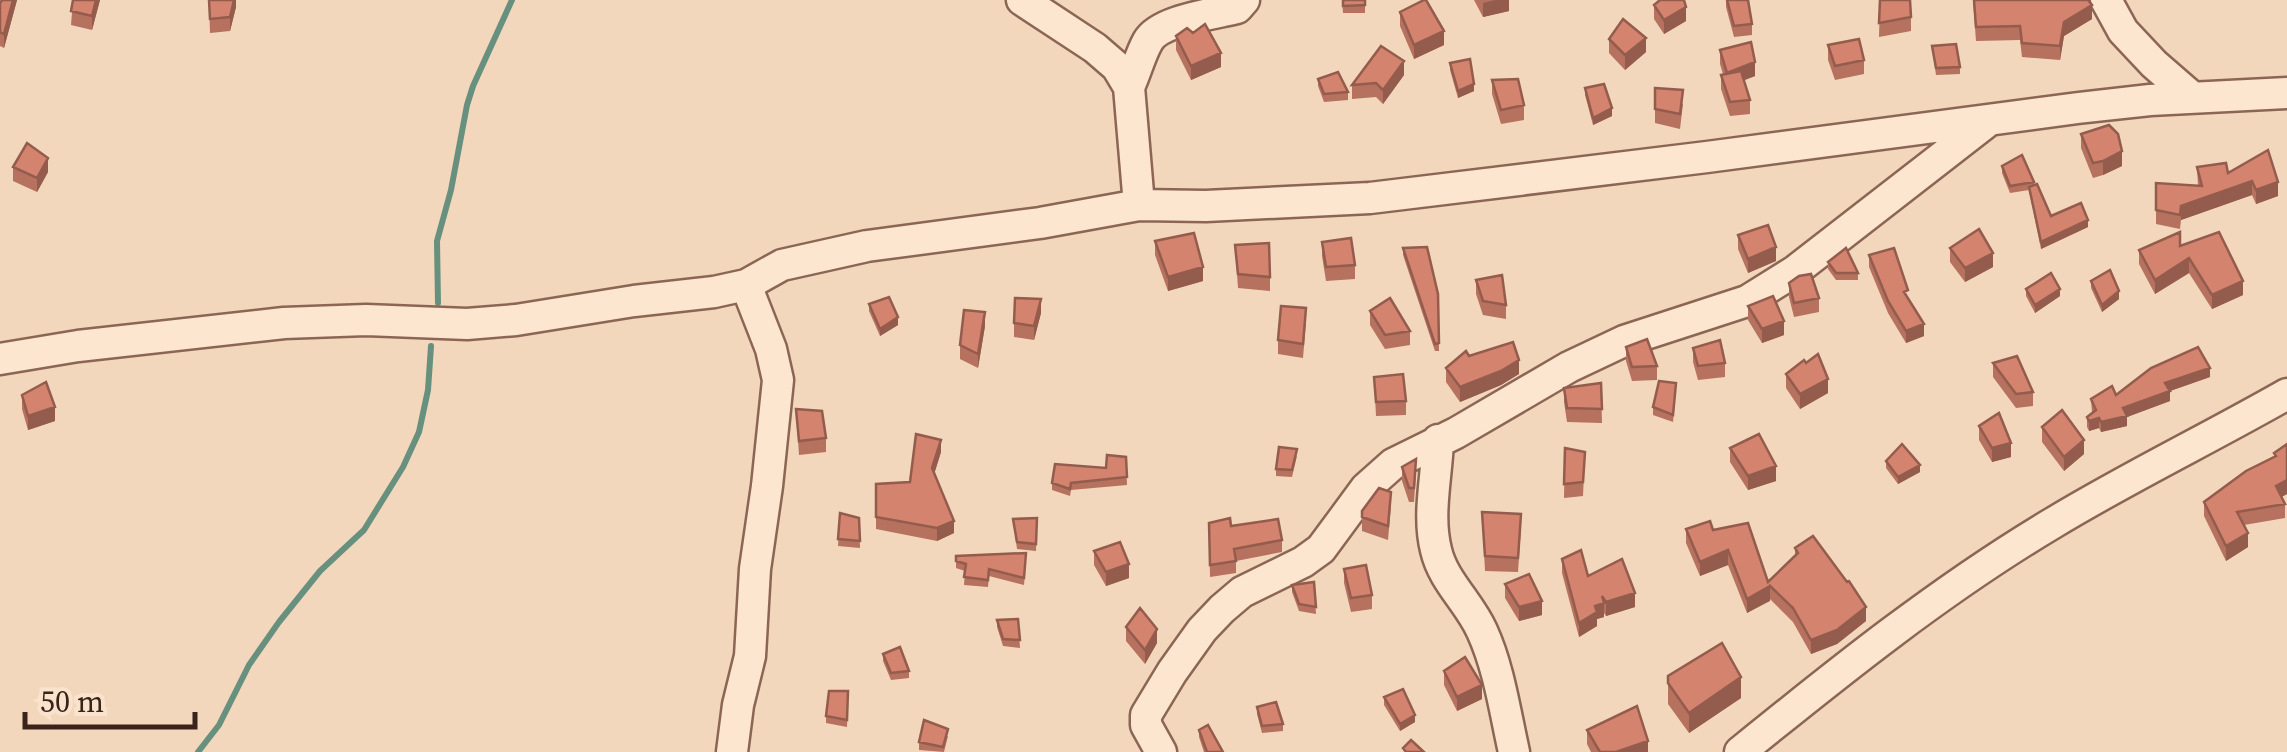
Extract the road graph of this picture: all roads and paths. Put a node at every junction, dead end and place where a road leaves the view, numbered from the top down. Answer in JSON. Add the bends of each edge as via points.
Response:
{"nodes":[{"id":1,"x":1022,"y":0,"type":"edge"},
{"id":2,"x":1244,"y":0,"type":"edge"},
{"id":3,"x":2106,"y":0,"type":"edge"},
{"id":4,"x":1129,"y":87,"type":"junction"},
{"id":5,"x":2287,"y":93,"type":"edge"},
{"id":6,"x":2192,"y":98,"type":"junction"},
{"id":7,"x":1989,"y":120,"type":"junction"},
{"id":8,"x":1139,"y":205,"type":"junction"},
{"id":9,"x":746,"y":285,"type":"junction"},
{"id":10,"x":0,"y":358,"type":"edge"},
{"id":11,"x":2287,"y":394,"type":"edge"},
{"id":12,"x":1438,"y":440,"type":"junction"},
{"id":13,"x":732,"y":752,"type":"edge"},
{"id":14,"x":1162,"y":752,"type":"edge"},
{"id":15,"x":1514,"y":752,"type":"edge"},
{"id":16,"x":1740,"y":752,"type":"edge"}],
"edges":[{"from":1,"to":4,"type":"street","via":[[1095,48]]},
{"from":2,"to":4,"type":"street","via":[[1237,8],[1156,31]]},
{"from":3,"to":6,"type":"street","via":[[2136,45]]},
{"from":4,"to":8,"type":"street"},
{"from":5,"to":6,"type":"street"},
{"from":6,"to":7,"type":"street"},
{"from":7,"to":8,"type":"street","via":[[1370,198]]},
{"from":7,"to":12,"type":"street","via":[[1757,295],[1569,366]]},
{"from":8,"to":9,"type":"street","via":[[866,246],[782,265]]},
{"from":9,"to":10,"type":"street","via":[[516,320],[284,322]]},
{"from":9,"to":13,"type":"street","via":[[778,380],[750,656]]},
{"from":11,"to":16,"type":"street","via":[[1980,569]]},
{"from":12,"to":14,"type":"street","via":[[1366,488],[1303,562],[1242,592],[1202,630],[1146,715]]},
{"from":12,"to":15,"type":"street","via":[[1435,548],[1490,650]]}]}
